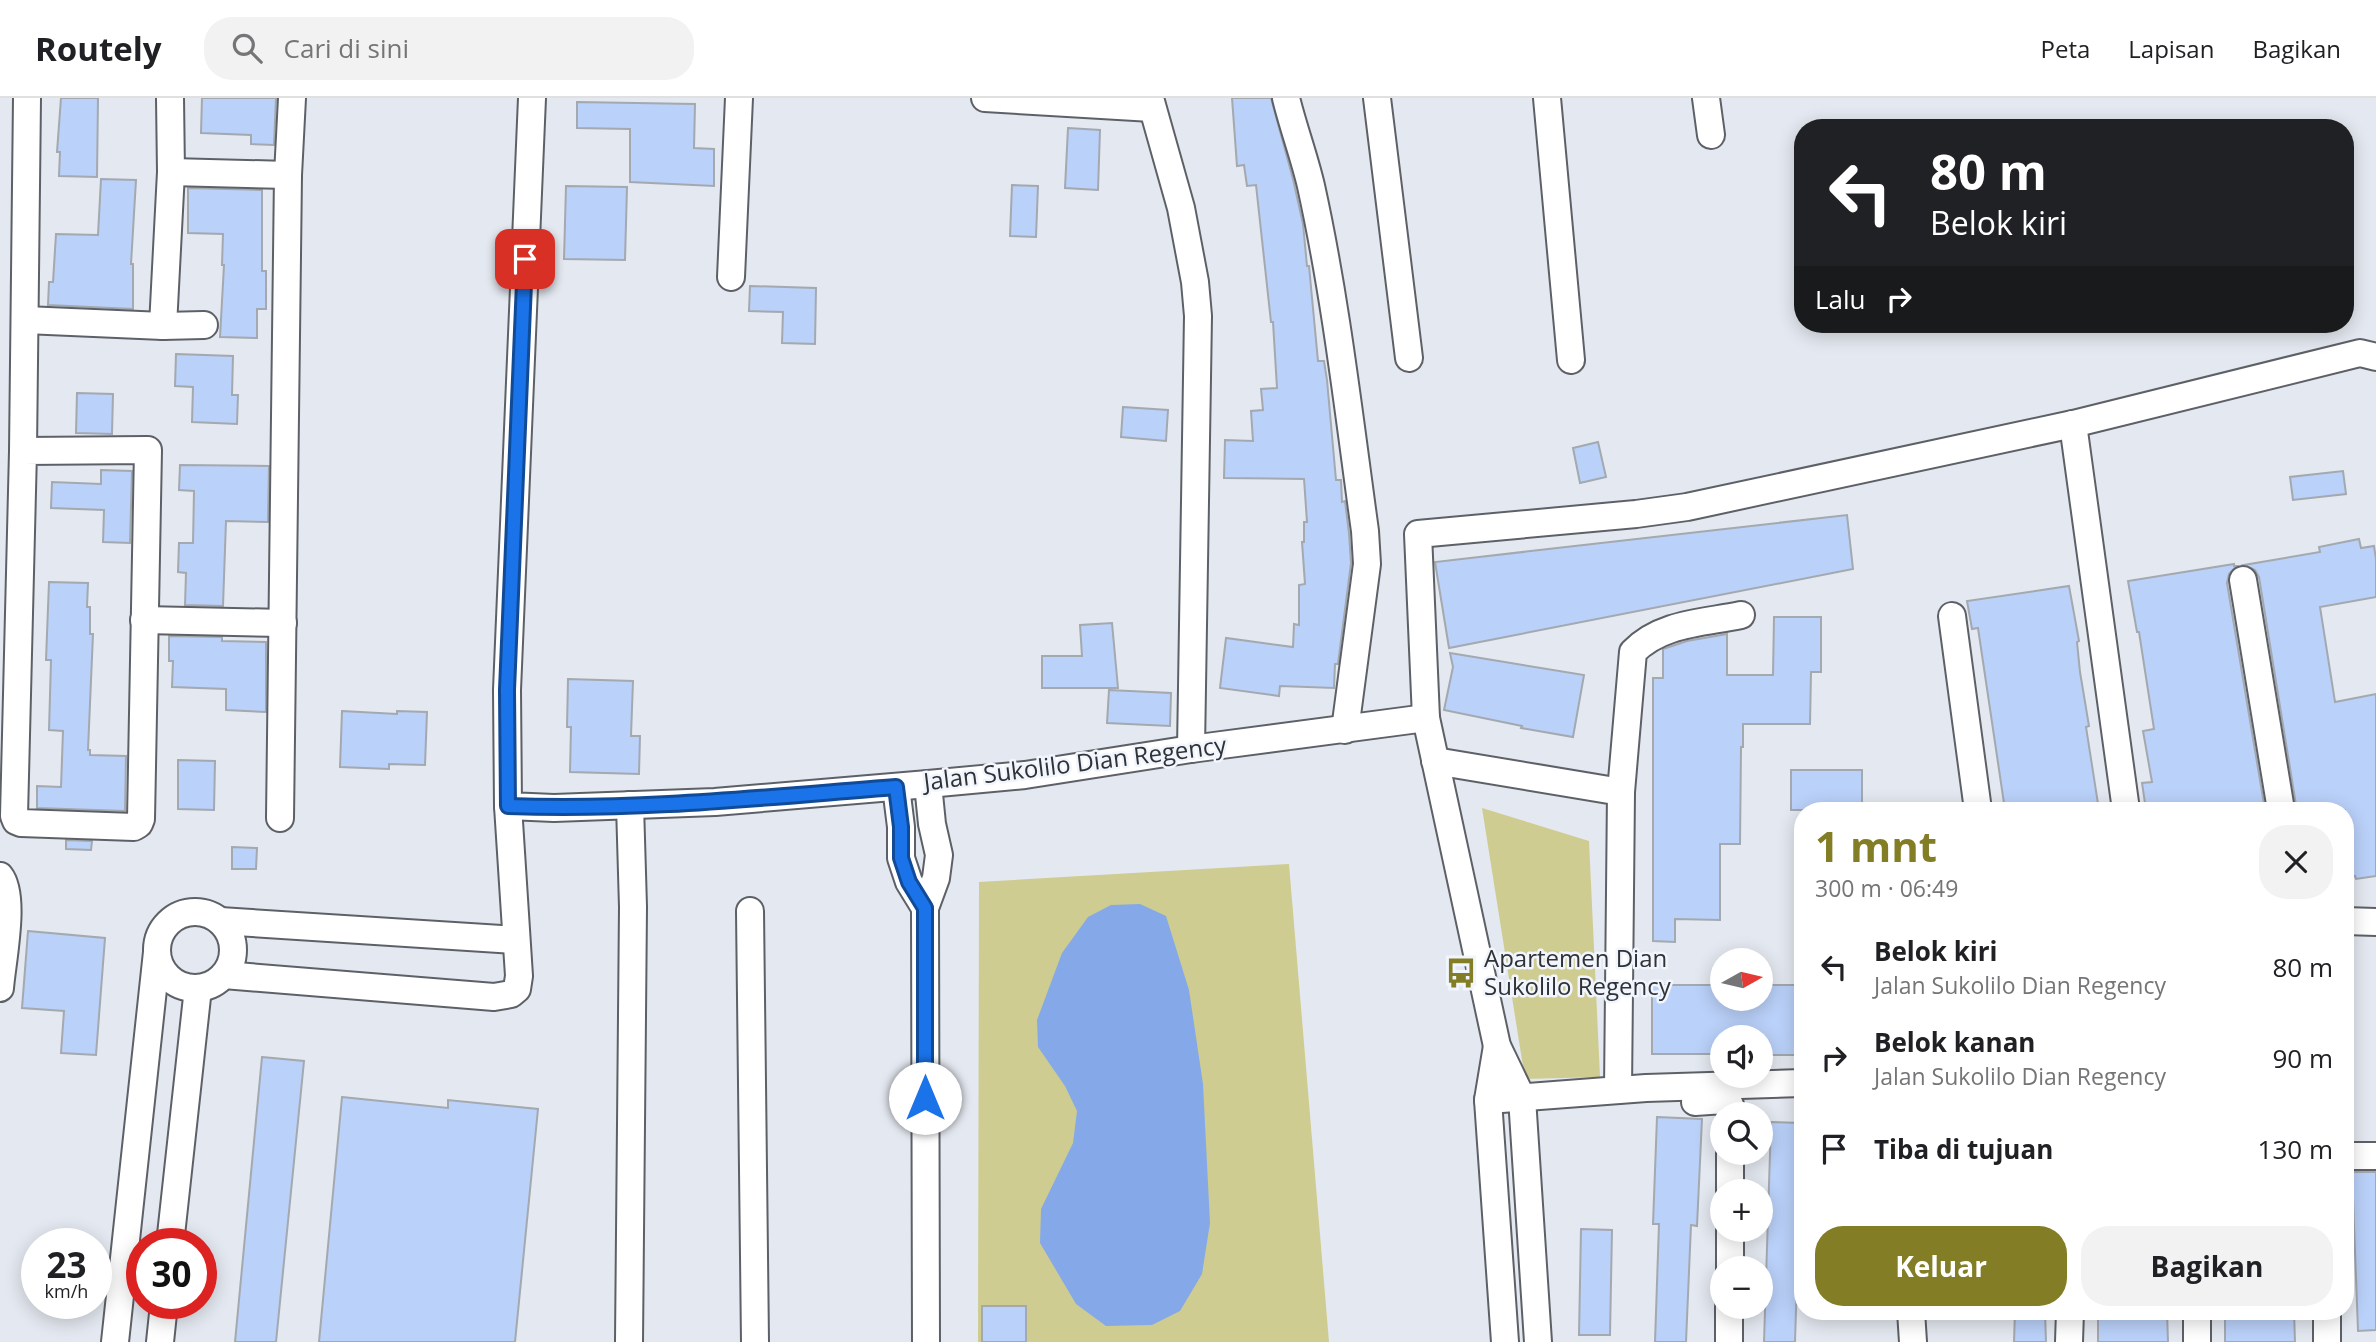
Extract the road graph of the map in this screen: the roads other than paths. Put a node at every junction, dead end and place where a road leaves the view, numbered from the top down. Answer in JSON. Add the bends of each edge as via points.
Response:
{"nodes":[{"id":1,"x":27,"y":98,"type":"edge"},
{"id":2,"x":170,"y":98,"type":"edge"},
{"id":3,"x":292,"y":98,"type":"edge"},
{"id":4,"x":532,"y":98,"type":"edge"},
{"id":5,"x":739,"y":98,"type":"edge"},
{"id":6,"x":985,"y":98,"type":"edge"},
{"id":7,"x":1286,"y":98,"type":"edge"},
{"id":8,"x":1377,"y":98,"type":"edge"},
{"id":9,"x":1547,"y":98,"type":"edge"},
{"id":10,"x":1706,"y":98,"type":"edge"},
{"id":11,"x":1151,"y":103,"type":"edge"},
{"id":12,"x":1711,"y":135,"type":"dead end"},
{"id":13,"x":171,"y":172,"type":"junction"},
{"id":14,"x":288,"y":175,"type":"junction"},
{"id":15,"x":731,"y":277,"type":"dead end"},
{"id":16,"x":25,"y":320,"type":"junction"},
{"id":17,"x":204,"y":325,"type":"dead end"},
{"id":18,"x":163,"y":326,"type":"junction"},
{"id":19,"x":2376,"y":356,"type":"edge"},
{"id":20,"x":1409,"y":358,"type":"dead end"},
{"id":21,"x":1571,"y":360,"type":"dead end"},
{"id":22,"x":2073,"y":424,"type":"junction"},
{"id":23,"x":23,"y":451,"type":"junction"},
{"id":24,"x":2243,"y":580,"type":"dead end"},
{"id":25,"x":1741,"y":615,"type":"dead end"},
{"id":26,"x":1952,"y":616,"type":"dead end"},
{"id":27,"x":144,"y":620,"type":"junction"},
{"id":28,"x":283,"y":623,"type":"junction"},
{"id":29,"x":1426,"y":718,"type":"junction"},
{"id":30,"x":1345,"y":730,"type":"junction"},
{"id":31,"x":1191,"y":749,"type":"junction"},
{"id":32,"x":1435,"y":761,"type":"junction"},
{"id":33,"x":928,"y":784,"type":"junction"},
{"id":34,"x":896,"y":787,"type":"junction"},
{"id":35,"x":1622,"y":792,"type":"junction"},
{"id":36,"x":1977,"y":802,"type":"edge"},
{"id":37,"x":2125,"y":802,"type":"edge"},
{"id":38,"x":2280,"y":802,"type":"edge"},
{"id":39,"x":630,"y":805,"type":"junction"},
{"id":40,"x":508,"y":806,"type":"junction"},
{"id":41,"x":280,"y":818,"type":"dead end"},
{"id":42,"x":0,"y":876,"type":"edge"},
{"id":43,"x":925,"y":908,"type":"junction"},
{"id":44,"x":750,"y":911,"type":"dead end"},
{"id":45,"x":220,"y":921,"type":"junction"},
{"id":46,"x":2354,"y":921,"type":"edge"},
{"id":47,"x":2376,"y":922,"type":"edge"},
{"id":48,"x":516,"y":940,"type":"junction"},
{"id":49,"x":158,"y":952,"type":"junction"},
{"id":50,"x":224,"y":975,"type":"junction"},
{"id":51,"x":0,"y":988,"type":"edge"},
{"id":52,"x":198,"y":988,"type":"junction"},
{"id":53,"x":1497,"y":1046,"type":"junction"},
{"id":54,"x":1794,"y":1083,"type":"edge"},
{"id":55,"x":1646,"y":1088,"type":"junction"},
{"id":56,"x":1618,"y":1090,"type":"junction"},
{"id":57,"x":1522,"y":1098,"type":"junction"},
{"id":58,"x":1488,"y":1100,"type":"junction"},
{"id":59,"x":1726,"y":1102,"type":"edge"},
{"id":60,"x":2354,"y":1156,"type":"edge"},
{"id":61,"x":2376,"y":1156,"type":"edge"},
{"id":62,"x":172,"y":1228,"type":"edge"},
{"id":63,"x":162,"y":1319,"type":"edge"},
{"id":64,"x":1730,"y":1319,"type":"edge"},
{"id":65,"x":1912,"y":1320,"type":"edge"},
{"id":66,"x":2070,"y":1320,"type":"edge"},
{"id":67,"x":2197,"y":1320,"type":"edge"},
{"id":68,"x":2327,"y":1320,"type":"edge"},
{"id":69,"x":115,"y":1342,"type":"edge"},
{"id":70,"x":160,"y":1342,"type":"edge"},
{"id":71,"x":629,"y":1342,"type":"edge"},
{"id":72,"x":755,"y":1342,"type":"edge"},
{"id":73,"x":926,"y":1342,"type":"edge"},
{"id":74,"x":1505,"y":1342,"type":"edge"},
{"id":75,"x":1538,"y":1342,"type":"edge"},
{"id":76,"x":1729,"y":1342,"type":"edge"},
{"id":77,"x":1913,"y":1342,"type":"edge"},
{"id":78,"x":2069,"y":1342,"type":"edge"},
{"id":79,"x":2197,"y":1342,"type":"edge"},
{"id":80,"x":2327,"y":1342,"type":"edge"}],
"edges":[{"from":1,"to":16,"type":"street"},
{"from":2,"to":13,"type":"street"},
{"from":3,"to":14,"type":"street"},
{"from":4,"to":40,"type":"street","via":[[507,690]]},
{"from":5,"to":15,"type":"street"},
{"from":6,"to":11,"type":"street"},
{"from":7,"to":30,"type":"street","via":[[1318,220],[1366,531],[1367,564]]},
{"from":8,"to":20,"type":"street"},
{"from":9,"to":21,"type":"street"},
{"from":10,"to":12,"type":"street"},
{"from":11,"to":31,"type":"street","via":[[1181,208],[1198,316]]},
{"from":13,"to":14,"type":"street"},
{"from":13,"to":18,"type":"street"},
{"from":14,"to":28,"type":"street"},
{"from":16,"to":18,"type":"street"},
{"from":16,"to":23,"type":"street"},
{"from":17,"to":18,"type":"street"},
{"from":19,"to":22,"type":"street","via":[[2360,353]]},
{"from":22,"to":29,"type":"street","via":[[1687,507],[1418,534]]},
{"from":22,"to":37,"type":"street"},
{"from":23,"to":27,"type":"street","via":[[148,450]]},
{"from":23,"to":27,"type":"street","via":[[16,821],[134,827],[140,822]]},
{"from":24,"to":38,"type":"street"},
{"from":25,"to":35,"type":"street","via":[[1662,631],[1633,652]]},
{"from":26,"to":36,"type":"street"},
{"from":27,"to":28,"type":"street"},
{"from":28,"to":41,"type":"street"},
{"from":29,"to":30,"type":"street","name":"Jalan Sukolilo Dian Regency"},
{"from":29,"to":32,"type":"street"},
{"from":30,"to":31,"type":"street","name":"Jalan Sukolilo Dian Regency"},
{"from":31,"to":33,"type":"street","name":"Jalan Sukolilo Dian Regency","via":[[1025,775]]},
{"from":32,"to":35,"type":"street"},
{"from":32,"to":53,"type":"street"},
{"from":33,"to":34,"type":"street","name":"Jalan Sukolilo Dian Regency"},
{"from":33,"to":43,"type":"street","via":[[939,855]]},
{"from":34,"to":39,"type":"street","name":"Jalan Sukolilo Dian Regency"},
{"from":34,"to":43,"type":"street","via":[[901,858]]},
{"from":35,"to":56,"type":"street"},
{"from":39,"to":40,"type":"street","name":"Jalan Sukolilo Dian Regency"},
{"from":39,"to":71,"type":"street"},
{"from":40,"to":48,"type":"street"},
{"from":42,"to":51,"type":"street","via":[[8,902]]},
{"from":43,"to":73,"type":"street"},
{"from":44,"to":72,"type":"street"},
{"from":45,"to":48,"type":"street"},
{"from":45,"to":49,"type":"street","via":[[208,914],[179,915],[159,937]]},
{"from":45,"to":50,"type":"street","via":[[233,947],[232,962]]},
{"from":46,"to":47,"type":"street"},
{"from":48,"to":50,"type":"street","via":[[519,982],[511,994],[500,997]]},
{"from":49,"to":52,"type":"street","via":[[170,978]]},
{"from":49,"to":69,"type":"street"},
{"from":50,"to":52,"type":"street"},
{"from":52,"to":62,"type":"street"},
{"from":53,"to":57,"type":"street"},
{"from":53,"to":58,"type":"street"},
{"from":54,"to":55,"type":"street"},
{"from":55,"to":56,"type":"street"},
{"from":55,"to":59,"type":"street","via":[[1657,1102]]},
{"from":56,"to":57,"type":"street"},
{"from":57,"to":58,"type":"street"},
{"from":57,"to":75,"type":"street"},
{"from":58,"to":74,"type":"street"},
{"from":60,"to":61,"type":"street"},
{"from":63,"to":70,"type":"street"},
{"from":64,"to":76,"type":"street"},
{"from":65,"to":77,"type":"street"},
{"from":66,"to":78,"type":"street"},
{"from":67,"to":79,"type":"street"},
{"from":68,"to":80,"type":"street"}]}
